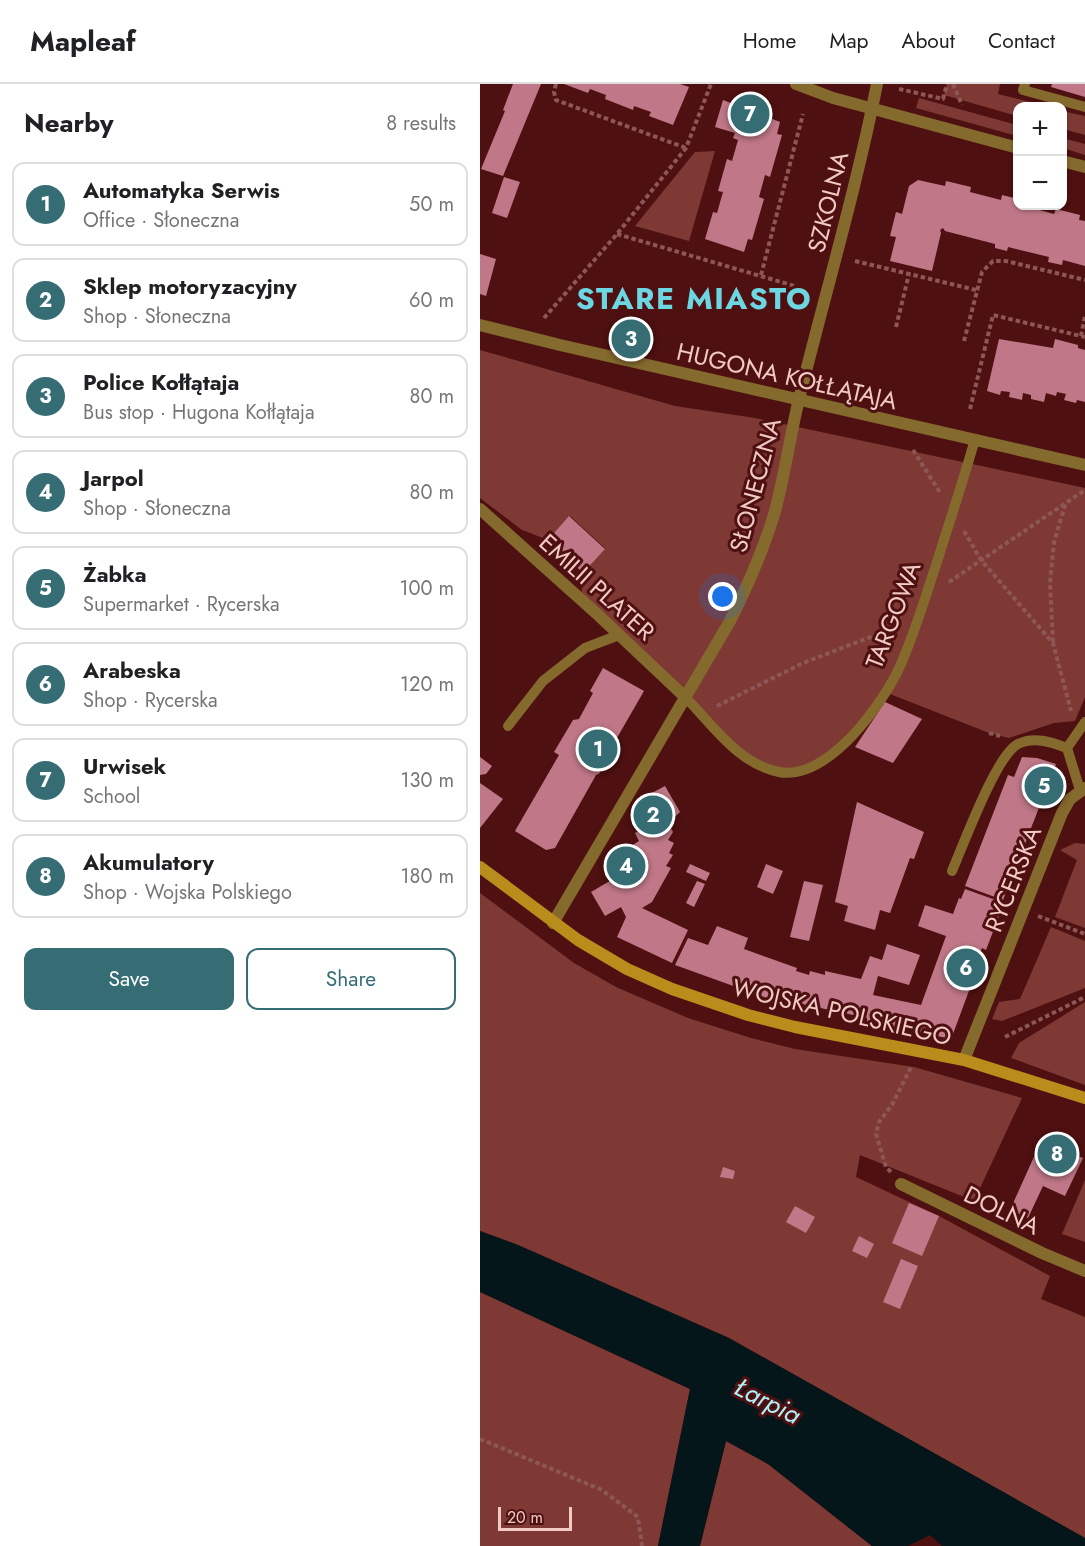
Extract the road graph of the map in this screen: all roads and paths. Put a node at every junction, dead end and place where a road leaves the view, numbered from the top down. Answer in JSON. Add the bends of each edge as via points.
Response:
{"nodes":[{"id":1,"x":556,"y":84,"type":"edge"},
{"id":2,"x":711,"y":84,"type":"edge"},
{"id":3,"x":796,"y":84,"type":"edge"},
{"id":4,"x":877,"y":84,"type":"edge"},
{"id":5,"x":947,"y":84,"type":"edge"},
{"id":6,"x":953,"y":84,"type":"edge"},
{"id":7,"x":1025,"y":84,"type":"edge"},
{"id":8,"x":899,"y":89,"type":"dead end"},
{"id":9,"x":962,"y":105,"type":"dead end"},
{"id":10,"x":1085,"y":107,"type":"edge"},
{"id":11,"x":872,"y":108,"type":"junction"},
{"id":12,"x":803,"y":114,"type":"dead end"},
{"id":13,"x":686,"y":147,"type":"junction"},
{"id":14,"x":1013,"y":147,"type":"edge"},
{"id":15,"x":1067,"y":162,"type":"edge"},
{"id":16,"x":1085,"y":167,"type":"edge"},
{"id":17,"x":617,"y":234,"type":"junction"},
{"id":18,"x":855,"y":261,"type":"dead end"},
{"id":19,"x":909,"y":274,"type":"junction"},
{"id":20,"x":761,"y":275,"type":"junction"},
{"id":21,"x":1085,"y":280,"type":"edge"},
{"id":22,"x":798,"y":287,"type":"dead end"},
{"id":23,"x":976,"y":290,"type":"junction"},
{"id":24,"x":1085,"y":316,"type":"edge"},
{"id":25,"x":544,"y":318,"type":"dead end"},
{"id":26,"x":480,"y":325,"type":"edge"},
{"id":27,"x":896,"y":327,"type":"dead end"},
{"id":28,"x":1083,"y":337,"type":"edge"},
{"id":29,"x":964,"y":341,"type":"dead end"},
{"id":30,"x":799,"y":400,"type":"junction"},
{"id":31,"x":970,"y":409,"type":"dead end"},
{"id":32,"x":975,"y":440,"type":"junction"},
{"id":33,"x":913,"y":450,"type":"dead end"},
{"id":34,"x":1085,"y":465,"type":"edge"},
{"id":35,"x":1085,"y":490,"type":"edge"},
{"id":36,"x":1066,"y":501,"type":"junction"},
{"id":37,"x":480,"y":509,"type":"edge"},
{"id":38,"x":953,"y":512,"type":"junction"},
{"id":39,"x":981,"y":560,"type":"junction"},
{"id":40,"x":924,"y":600,"type":"junction"},
{"id":41,"x":620,"y":635,"type":"junction"},
{"id":42,"x":1053,"y":643,"type":"junction"},
{"id":43,"x":685,"y":697,"type":"junction"},
{"id":44,"x":1071,"y":712,"type":"dead end"},
{"id":45,"x":701,"y":714,"type":"junction"},
{"id":46,"x":1085,"y":722,"type":"edge"},
{"id":47,"x":508,"y":726,"type":"dead end"},
{"id":48,"x":1067,"y":748,"type":"junction"},
{"id":49,"x":1083,"y":789,"type":"edge"},
{"id":50,"x":480,"y":867,"type":"edge"},
{"id":51,"x":952,"y":871,"type":"dead end"},
{"id":52,"x":1023,"y":911,"type":"junction"},
{"id":53,"x":553,"y":923,"type":"junction"},
{"id":54,"x":1085,"y":934,"type":"edge"},
{"id":55,"x":1085,"y":997,"type":"edge"},
{"id":56,"x":1005,"y":1037,"type":"dead end"},
{"id":57,"x":964,"y":1060,"type":"junction"},
{"id":58,"x":913,"y":1064,"type":"dead end"},
{"id":59,"x":1085,"y":1098,"type":"edge"},
{"id":60,"x":901,"y":1184,"type":"joint"},
{"id":61,"x":1085,"y":1271,"type":"edge"},
{"id":62,"x":480,"y":1439,"type":"edge"},
{"id":63,"x":642,"y":1546,"type":"edge"}],
"edges":[{"from":1,"to":13,"type":"path","via":[[556,100]]},
{"from":2,"to":13,"type":"path"},
{"from":3,"to":11,"type":"street"},
{"from":4,"to":11,"type":"street","name":"SZKOLNA"},
{"from":5,"to":8,"type":"path","via":[[943,99]]},
{"from":6,"to":9,"type":"path"},
{"from":7,"to":10,"type":"lane","via":[[1023,90]]},
{"from":11,"to":14,"type":"street"},
{"from":11,"to":30,"type":"street","name":"SZKOLNA"},
{"from":12,"to":20,"type":"path"},
{"from":13,"to":17,"type":"path"},
{"from":15,"to":16,"type":"street"},
{"from":17,"to":20,"type":"path"},
{"from":17,"to":25,"type":"path"},
{"from":18,"to":19,"type":"path"},
{"from":19,"to":23,"type":"path"},
{"from":19,"to":27,"type":"path"},
{"from":20,"to":22,"type":"path"},
{"from":21,"to":23,"type":"path","via":[[993,261],[982,272]]},
{"from":23,"to":29,"type":"path"},
{"from":24,"to":28,"type":"path"},
{"from":26,"to":30,"type":"street","name":"HUGONA KOŁŁĄTAJA"},
{"from":28,"to":31,"type":"path","via":[[993,315]]},
{"from":30,"to":32,"type":"street","name":"HUGONA KOŁŁĄTAJA"},
{"from":30,"to":43,"type":"street","name":"SŁONECZNA","via":[[775,509],[756,564],[730,621]]},
{"from":32,"to":34,"type":"street","name":"HUGONA KOŁŁĄTAJA"},
{"from":32,"to":38,"type":"lane","name":"TARGOWA"},
{"from":33,"to":38,"type":"path"},
{"from":35,"to":36,"type":"path"},
{"from":36,"to":39,"type":"path"},
{"from":36,"to":42,"type":"path","via":[[1054,542],[1050,583]]},
{"from":37,"to":41,"type":"street","name":"EMILII PLATER"},
{"from":38,"to":39,"type":"path"},
{"from":38,"to":40,"type":"lane","name":"TARGOWA"},
{"from":39,"to":40,"type":"path"},
{"from":39,"to":42,"type":"path"},
{"from":40,"to":45,"type":"path","via":[[873,636],[802,663]]},
{"from":40,"to":45,"type":"lane","name":"TARGOWA","via":[[901,665],[885,693],[861,726],[822,762],[801,771],[764,768],[741,755]]},
{"from":41,"to":43,"type":"street","name":"EMILII PLATER"},
{"from":41,"to":47,"type":"lane","via":[[585,648],[543,681]]},
{"from":42,"to":44,"type":"path"},
{"from":43,"to":45,"type":"lane","name":"TARGOWA"},
{"from":43,"to":53,"type":"street","name":"SŁONECZNA"},
{"from":46,"to":48,"type":"lane"},
{"from":48,"to":49,"type":"lane"},
{"from":48,"to":51,"type":"lane","via":[[1044,740],[1017,745],[999,764]]},
{"from":49,"to":52,"type":"street","name":"RYCERSKA","via":[[1070,799],[1062,813]]},
{"from":50,"to":53,"type":"street","name":"WOJSKA POLSKIEGO"},
{"from":52,"to":54,"type":"path"},
{"from":52,"to":57,"type":"street","name":"RYCERSKA"},
{"from":53,"to":57,"type":"street","name":"WOJSKA POLSKIEGO","via":[[627,969],[717,1005],[795,1027]]},
{"from":55,"to":56,"type":"path"},
{"from":57,"to":59,"type":"street","name":"WOJSKA POLSKIEGO"},
{"from":58,"to":60,"type":"path","via":[[876,1134],[886,1167]]},
{"from":60,"to":61,"type":"street","name":"DOLNA"},
{"from":62,"to":63,"type":"path","via":[[602,1490],[638,1517]]}]}
